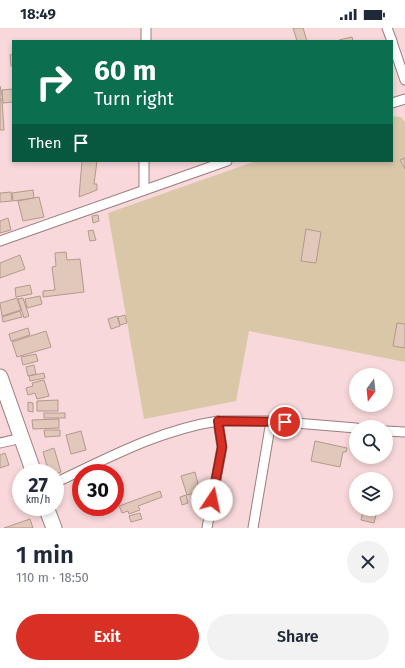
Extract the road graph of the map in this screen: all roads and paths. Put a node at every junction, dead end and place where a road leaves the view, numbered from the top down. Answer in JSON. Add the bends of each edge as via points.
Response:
{"nodes":[{"id":1,"x":146,"y":28,"type":"edge"},
{"id":2,"x":387,"y":28,"type":"edge"},
{"id":3,"x":146,"y":40,"type":"edge"},
{"id":4,"x":391,"y":40,"type":"edge"},
{"id":5,"x":393,"y":45,"type":"edge"},
{"id":6,"x":405,"y":80,"type":"edge"},
{"id":7,"x":405,"y":98,"type":"edge"},
{"id":8,"x":393,"y":103,"type":"edge"},
{"id":9,"x":144,"y":162,"type":"edge"},
{"id":10,"x":224,"y":162,"type":"edge"},
{"id":11,"x":144,"y":190,"type":"junction"},
{"id":12,"x":0,"y":241,"type":"edge"},
{"id":13,"x":0,"y":377,"type":"edge"},
{"id":14,"x":218,"y":421,"type":"junction"},
{"id":15,"x":270,"y":421,"type":"junction"},
{"id":16,"x":349,"y":427,"type":"edge"},
{"id":17,"x":393,"y":431,"type":"edge"},
{"id":18,"x":405,"y":432,"type":"edge"},
{"id":19,"x":22,"y":438,"type":"junction"},
{"id":20,"x":0,"y":443,"type":"edge"},
{"id":21,"x":31,"y":464,"type":"edge"},
{"id":22,"x":64,"y":479,"type":"edge"},
{"id":23,"x":49,"y":516,"type":"edge"},
{"id":24,"x":54,"y":528,"type":"edge"},
{"id":25,"x":207,"y":528,"type":"edge"},
{"id":26,"x":253,"y":528,"type":"edge"}],
"edges":[{"from":1,"to":3,"type":"street"},
{"from":2,"to":4,"type":"street"},
{"from":5,"to":6,"type":"street"},
{"from":7,"to":8,"type":"street"},
{"from":9,"to":11,"type":"street"},
{"from":10,"to":11,"type":"street"},
{"from":11,"to":12,"type":"street"},
{"from":13,"to":19,"type":"highway"},
{"from":14,"to":15,"type":"street"},
{"from":14,"to":22,"type":"street","via":[[189,425],[144,441]]},
{"from":14,"to":25,"type":"street","via":[[222,447]]},
{"from":15,"to":16,"type":"street"},
{"from":15,"to":26,"type":"street"},
{"from":17,"to":18,"type":"street"},
{"from":19,"to":20,"type":"street"},
{"from":19,"to":21,"type":"highway"},
{"from":23,"to":24,"type":"highway"}]}
